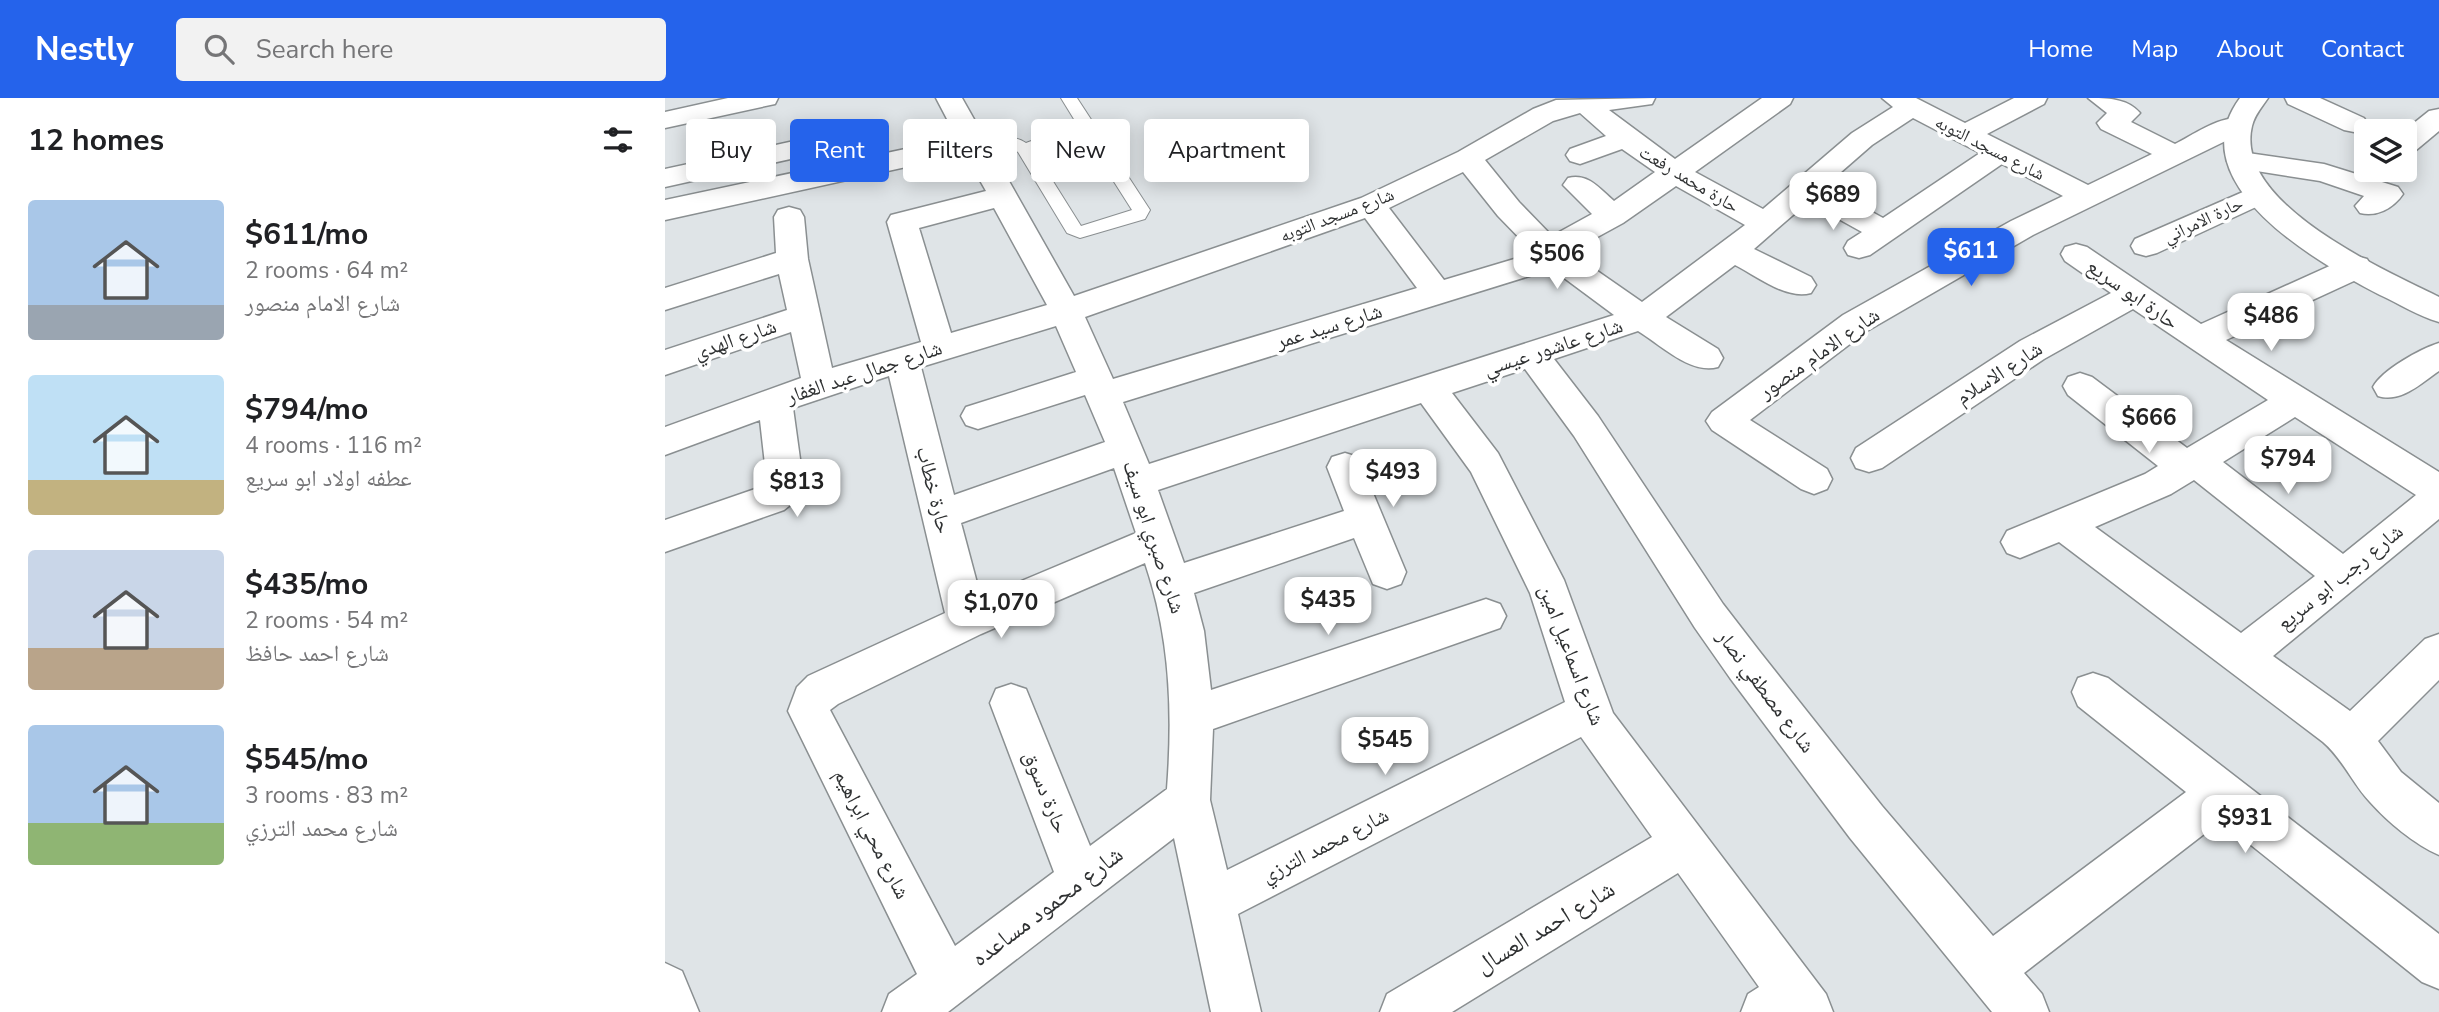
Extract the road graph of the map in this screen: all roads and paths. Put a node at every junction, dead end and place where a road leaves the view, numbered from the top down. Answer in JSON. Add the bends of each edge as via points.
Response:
{"nodes":[{"id":1,"x":765,"y":98,"type":"edge"},
{"id":2,"x":949,"y":98,"type":"edge"},
{"id":3,"x":1069,"y":98,"type":"edge"},
{"id":4,"x":1642,"y":98,"type":"edge"},
{"id":5,"x":1780,"y":98,"type":"edge"},
{"id":6,"x":2034,"y":98,"type":"edge"},
{"id":7,"x":2101,"y":98,"type":"edge"},
{"id":8,"x":2255,"y":98,"type":"edge"},
{"id":9,"x":2298,"y":98,"type":"edge"},
{"id":10,"x":2419,"y":98,"type":"edge"},
{"id":11,"x":1592,"y":101,"type":"edge"},
{"id":12,"x":1904,"y":102,"type":"edge"},
{"id":13,"x":2439,"y":107,"type":"edge"},
{"id":14,"x":2439,"y":117,"type":"edge"},
{"id":15,"x":961,"y":119,"type":"edge"},
{"id":16,"x":1082,"y":119,"type":"edge"},
{"id":17,"x":665,"y":120,"type":"edge"},
{"id":18,"x":2354,"y":124,"type":"dead end"},
{"id":19,"x":2237,"y":125,"type":"junction"},
{"id":20,"x":1964,"y":135,"type":"junction"},
{"id":21,"x":2417,"y":135,"type":"edge"},
{"id":22,"x":1625,"y":138,"type":"junction"},
{"id":23,"x":1017,"y":144,"type":"edge"},
{"id":24,"x":1031,"y":146,"type":"edge"},
{"id":25,"x":1024,"y":149,"type":"junction"},
{"id":26,"x":790,"y":151,"type":"edge"},
{"id":27,"x":1999,"y":153,"type":"junction"},
{"id":28,"x":2173,"y":154,"type":"junction"},
{"id":29,"x":1580,"y":155,"type":"dead end"},
{"id":30,"x":1468,"y":159,"type":"junction"},
{"id":31,"x":1031,"y":160,"type":"edge"},
{"id":32,"x":2241,"y":161,"type":"junction"},
{"id":33,"x":903,"y":163,"type":"edge"},
{"id":34,"x":1673,"y":173,"type":"junction"},
{"id":35,"x":665,"y":178,"type":"edge"},
{"id":36,"x":996,"y":182,"type":"edge"},
{"id":37,"x":1044,"y":182,"type":"edge"},
{"id":38,"x":1123,"y":182,"type":"edge"},
{"id":39,"x":1579,"y":185,"type":"dead end"},
{"id":40,"x":1806,"y":188,"type":"junction"},
{"id":41,"x":2259,"y":194,"type":"junction"},
{"id":42,"x":1003,"y":196,"type":"junction"},
{"id":43,"x":2086,"y":196,"type":"junction"},
{"id":44,"x":1371,"y":205,"type":"junction"},
{"id":45,"x":2370,"y":206,"type":"dead end"},
{"id":46,"x":665,"y":210,"type":"edge"},
{"id":47,"x":1612,"y":216,"type":"junction"},
{"id":48,"x":789,"y":217,"type":"dead end"},
{"id":49,"x":1765,"y":223,"type":"junction"},
{"id":50,"x":1884,"y":231,"type":"junction"},
{"id":51,"x":2146,"y":246,"type":"dead end"},
{"id":52,"x":1859,"y":248,"type":"dead end"},
{"id":53,"x":1733,"y":251,"type":"junction"},
{"id":54,"x":1552,"y":253,"type":"junction"},
{"id":55,"x":2076,"y":254,"type":"dead end"},
{"id":56,"x":792,"y":259,"type":"junction"},
{"id":57,"x":2356,"y":267,"type":"junction"},
{"id":58,"x":1800,"y":285,"type":"dead end"},
{"id":59,"x":1437,"y":293,"type":"junction"},
{"id":60,"x":2134,"y":295,"type":"junction"},
{"id":61,"x":665,"y":299,"type":"edge"},
{"id":62,"x":1066,"y":311,"type":"junction"},
{"id":63,"x":2439,"y":311,"type":"edge"},
{"id":64,"x":804,"y":316,"type":"junction"},
{"id":65,"x":1644,"y":317,"type":"junction"},
{"id":66,"x":2199,"y":339,"type":"junction"},
{"id":67,"x":939,"y":348,"type":"junction"},
{"id":68,"x":1532,"y":354,"type":"junction"},
{"id":69,"x":2439,"y":355,"type":"edge"},
{"id":70,"x":1706,"y":358,"type":"dead end"},
{"id":71,"x":902,"y":359,"type":"junction"},
{"id":72,"x":665,"y":363,"type":"edge"},
{"id":73,"x":819,"y":385,"type":"junction"},
{"id":74,"x":2080,"y":386,"type":"dead end"},
{"id":75,"x":1098,"y":387,"type":"junction"},
{"id":76,"x":2390,"y":387,"type":"dead end"},
{"id":77,"x":1429,"y":388,"type":"junction"},
{"id":78,"x":775,"y":400,"type":"junction"},
{"id":79,"x":2295,"y":400,"type":"junction"},
{"id":80,"x":978,"y":416,"type":"dead end"},
{"id":81,"x":665,"y":441,"type":"edge"},
{"id":82,"x":1869,"y":458,"type":"dead end"},
{"id":83,"x":2191,"y":464,"type":"junction"},
{"id":84,"x":1132,"y":465,"type":"junction"},
{"id":85,"x":1345,"y":467,"type":"dead end"},
{"id":86,"x":1814,"y":479,"type":"dead end"},
{"id":87,"x":2439,"y":494,"type":"edge"},
{"id":88,"x":940,"y":515,"type":"junction"},
{"id":89,"x":1366,"y":519,"type":"junction"},
{"id":90,"x":2062,"y":524,"type":"junction"},
{"id":91,"x":665,"y":536,"type":"edge"},
{"id":92,"x":1156,"y":541,"type":"junction"},
{"id":93,"x":2020,"y":542,"type":"dead end"},
{"id":94,"x":1387,"y":572,"type":"dead end"},
{"id":95,"x":2343,"y":576,"type":"junction"},
{"id":96,"x":1172,"y":584,"type":"junction"},
{"id":97,"x":1486,"y":616,"type":"dead end"},
{"id":98,"x":967,"y":622,"type":"junction"},
{"id":99,"x":2439,"y":652,"type":"edge"},
{"id":100,"x":2240,"y":657,"type":"junction"},
{"id":101,"x":2092,"y":692,"type":"dead end"},
{"id":102,"x":1010,"y":703,"type":"dead end"},
{"id":103,"x":1589,"y":711,"type":"junction"},
{"id":104,"x":1191,"y":717,"type":"junction"},
{"id":105,"x":2350,"y":739,"type":"junction"},
{"id":106,"x":2221,"y":793,"type":"junction"},
{"id":107,"x":1188,"y":800,"type":"junction"},
{"id":108,"x":2439,"y":832,"type":"edge"},
{"id":109,"x":1685,"y":843,"type":"junction"},
{"id":110,"x":1081,"y":881,"type":"junction"},
{"id":111,"x":1210,"y":902,"type":"junction"},
{"id":112,"x":2439,"y":965,"type":"edge"},
{"id":113,"x":1987,"y":970,"type":"junction"},
{"id":114,"x":947,"y":981,"type":"junction"},
{"id":115,"x":665,"y":988,"type":"edge"},
{"id":116,"x":1225,"y":1006,"type":"edge"},
{"id":117,"x":1789,"y":1006,"type":"edge"},
{"id":118,"x":674,"y":1012,"type":"edge"},
{"id":119,"x":907,"y":1012,"type":"edge"},
{"id":120,"x":1405,"y":1012,"type":"edge"},
{"id":121,"x":2024,"y":1012,"type":"edge"}],
"edges":[{"from":1,"to":17,"type":"street"},
{"from":2,"to":15,"type":"street","name":"شارع صبري ابو سيف"},
{"from":3,"to":16,"type":"lane"},
{"from":4,"to":11,"type":"street","name":"شارع مسجد التوبه"},
{"from":5,"to":34,"type":"street","name":"شارع سيد عمر"},
{"from":6,"to":20,"type":"street"},
{"from":7,"to":28,"type":"street","via":[[2126,113],[2111,124]]},
{"from":8,"to":19,"type":"street"},
{"from":9,"to":18,"type":"street"},
{"from":10,"to":13,"type":"street"},
{"from":11,"to":22,"type":"street","name":"حارة محمد رفعت"},
{"from":11,"to":30,"type":"street","name":"شارع مسجد التوبه","via":[[1543,115]]},
{"from":12,"to":20,"type":"street","name":"شارع مسجد التوبه"},
{"from":12,"to":40,"type":"street","name":"شارع عاشور عيسي"},
{"from":14,"to":21,"type":"street"},
{"from":19,"to":28,"type":"street","name":"شارع الامام منصور"},
{"from":19,"to":32,"type":"street"},
{"from":20,"to":27,"type":"street","name":"شارع مسجد التوبه"},
{"from":22,"to":29,"type":"street"},
{"from":22,"to":34,"type":"street","name":"حارة محمد رفعت"},
{"from":23,"to":25,"type":"lane"},
{"from":24,"to":25,"type":"lane"},
{"from":25,"to":31,"type":"lane"},
{"from":26,"to":35,"type":"street"},
{"from":27,"to":43,"type":"street","name":"شارع مسجد التوبه"},
{"from":27,"to":50,"type":"street"},
{"from":28,"to":43,"type":"street","name":"شارع الامام منصور"},
{"from":30,"to":44,"type":"street","name":"شارع مسجد التوبه"},
{"from":30,"to":54,"type":"street","via":[[1502,203]]},
{"from":32,"to":41,"type":"street"},
{"from":32,"to":45,"type":"street","via":[[2323,173],[2388,194]]},
{"from":33,"to":46,"type":"street"},
{"from":34,"to":47,"type":"street","name":"شارع سيد عمر"},
{"from":34,"to":49,"type":"street","name":"حارة محمد رفعت"},
{"from":36,"to":42,"type":"street","name":"شارع صبري ابو سيف"},
{"from":37,"to":38,"type":"lane","via":[[1073,229],[1080,232],[1139,215],[1141,210]]},
{"from":39,"to":47,"type":"street"},
{"from":40,"to":49,"type":"street","name":"شارع عاشور عيسي"},
{"from":40,"to":50,"type":"street"},
{"from":41,"to":51,"type":"street","name":"حارة الامراني"},
{"from":41,"to":57,"type":"street","via":[[2316,244]]},
{"from":42,"to":62,"type":"street","name":"شارع صبري ابو سيف"},
{"from":42,"to":67,"type":"street","via":[[902,222]]},
{"from":43,"to":86,"type":"street","name":"شارع الامام منصور","via":[[1855,323],[1724,421]]},
{"from":44,"to":59,"type":"street"},
{"from":44,"to":62,"type":"street","name":"شارع مسجد التوبه"},
{"from":47,"to":54,"type":"street","name":"شارع سيد عمر"},
{"from":48,"to":56,"type":"street"},
{"from":49,"to":53,"type":"street","name":"شارع عاشور عيسي"},
{"from":50,"to":52,"type":"street"},
{"from":53,"to":58,"type":"street"},
{"from":53,"to":65,"type":"street","name":"شارع عاشور عيسي"},
{"from":54,"to":59,"type":"street","name":"شارع سيد عمر"},
{"from":54,"to":65,"type":"street"},
{"from":55,"to":60,"type":"street","name":"حارة ابو سريع"},
{"from":56,"to":61,"type":"street"},
{"from":56,"to":64,"type":"street"},
{"from":57,"to":63,"type":"street"},
{"from":57,"to":66,"type":"street"},
{"from":59,"to":75,"type":"street","name":"شارع سيد عمر"},
{"from":60,"to":66,"type":"street","name":"حارة ابو سريع"},
{"from":60,"to":82,"type":"street","name":"شارع الاسلام","via":[[2032,350]]},
{"from":62,"to":67,"type":"street","name":"شارع جمال عبد الغفار"},
{"from":62,"to":75,"type":"street","name":"شارع صبري ابو سيف"},
{"from":64,"to":72,"type":"street","name":"شارع الهدي"},
{"from":64,"to":73,"type":"street"},
{"from":65,"to":68,"type":"street","name":"شارع عاشور عيسي"},
{"from":65,"to":70,"type":"street"},
{"from":66,"to":79,"type":"street","name":"حارة ابو سريع"},
{"from":67,"to":71,"type":"street","name":"شارع جمال عبد الغفار"},
{"from":68,"to":77,"type":"street","name":"شارع عاشور عيسي"},
{"from":68,"to":113,"type":"street","name":"شارع مصطفي نصار","via":[[1586,426],[1745,665]]},
{"from":69,"to":76,"type":"street"},
{"from":71,"to":73,"type":"street","name":"شارع جمال عبد الغفار"},
{"from":71,"to":88,"type":"street","name":"حارة خطاب"},
{"from":73,"to":78,"type":"street","name":"شارع جمال عبد الغفار"},
{"from":74,"to":83,"type":"street"},
{"from":75,"to":80,"type":"street","name":"شارع سيد عمر"},
{"from":75,"to":84,"type":"street","name":"شارع صبري ابو سيف"},
{"from":77,"to":84,"type":"street","name":"شارع عاشور عيسي"},
{"from":77,"to":103,"type":"street","name":"شارع اسماعيل امين","via":[[1485,463],[1550,592]]},
{"from":78,"to":81,"type":"street","name":"شارع جمال عبد الغفار"},
{"from":78,"to":91,"type":"street","via":[[786,488],[771,499]]},
{"from":79,"to":83,"type":"street"},
{"from":79,"to":87,"type":"street","name":"حارة ابو سريع"},
{"from":83,"to":90,"type":"street","via":[[2158,484]]},
{"from":83,"to":95,"type":"street"},
{"from":84,"to":88,"type":"street","name":"شارع عاشور عيسي"},
{"from":84,"to":92,"type":"street","name":"شارع صبري ابو سيف"},
{"from":85,"to":89,"type":"street"},
{"from":87,"to":95,"type":"street","name":"شارع رجب ابو سريع"},
{"from":88,"to":98,"type":"street","name":"حارة خطاب"},
{"from":89,"to":94,"type":"street"},
{"from":89,"to":96,"type":"street"},
{"from":90,"to":93,"type":"street"},
{"from":90,"to":100,"type":"street"},
{"from":92,"to":96,"type":"street","name":"شارع صبري ابو سيف"},
{"from":92,"to":98,"type":"street"},
{"from":95,"to":100,"type":"street","name":"شارع رجب ابو سريع"},
{"from":96,"to":104,"type":"street","name":"شارع صبري ابو سيف","via":[[1184,631]]},
{"from":97,"to":104,"type":"street"},
{"from":98,"to":114,"type":"street","name":"شارع محي ابراهيم","via":[[823,690],[812,699],[809,710]]},
{"from":99,"to":105,"type":"street"},
{"from":100,"to":105,"type":"street"},
{"from":101,"to":106,"type":"street"},
{"from":102,"to":110,"type":"street","name":"حارة دسوق"},
{"from":103,"to":109,"type":"street","name":"شارع اسماعيل امين","via":[[1607,742]]},
{"from":103,"to":111,"type":"street","name":"شارع محمد الترزي"},
{"from":104,"to":107,"type":"street","name":"شارع صبري ابو سيف"},
{"from":105,"to":108,"type":"street","via":[[2385,787]]},
{"from":106,"to":112,"type":"street"},
{"from":106,"to":113,"type":"street"},
{"from":107,"to":110,"type":"street","name":"شارع محمود مساعده"},
{"from":107,"to":111,"type":"street","name":"شارع صبري ابو سيف"},
{"from":109,"to":117,"type":"street","name":"شارع اسماعيل امين"},
{"from":109,"to":120,"type":"street","name":"شارع احمد العسال"},
{"from":110,"to":114,"type":"street","name":"شارع محمود مساعده"},
{"from":111,"to":116,"type":"street","name":"شارع صبري ابو سيف"},
{"from":113,"to":121,"type":"street","name":"شارع مصطفي نصار"},
{"from":114,"to":119,"type":"street","name":"شارع محمود مساعده"},
{"from":115,"to":118,"type":"street"}]}
